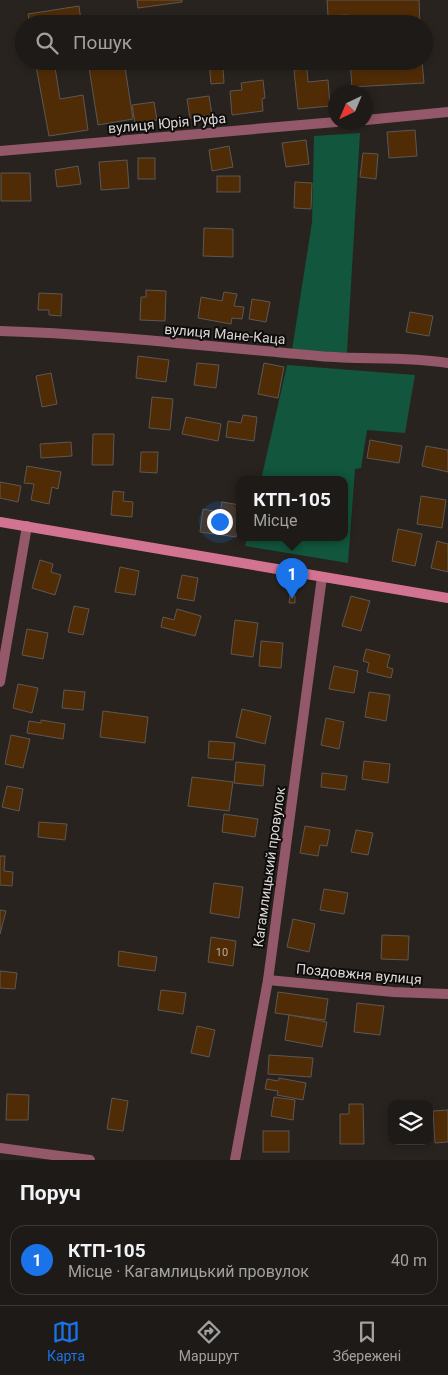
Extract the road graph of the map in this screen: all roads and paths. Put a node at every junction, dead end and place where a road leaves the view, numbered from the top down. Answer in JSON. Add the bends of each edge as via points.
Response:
{"nodes":[{"id":1,"x":448,"y":112,"type":"edge"},
{"id":2,"x":373,"y":119,"type":"edge"},
{"id":3,"x":328,"y":123,"type":"edge"},
{"id":4,"x":0,"y":151,"type":"edge"},
{"id":5,"x":0,"y":331,"type":"edge"},
{"id":6,"x":448,"y":363,"type":"edge"},
{"id":7,"x":0,"y":522,"type":"edge"},
{"id":8,"x":27,"y":526,"type":"junction"},
{"id":9,"x":322,"y":577,"type":"junction"},
{"id":10,"x":448,"y":598,"type":"edge"},
{"id":11,"x":0,"y":682,"type":"edge"},
{"id":12,"x":268,"y":980,"type":"junction"},
{"id":13,"x":448,"y":994,"type":"edge"},
{"id":14,"x":0,"y":1148,"type":"edge"},
{"id":15,"x":90,"y":1160,"type":"edge"},
{"id":16,"x":235,"y":1160,"type":"edge"}],
"edges":[{"from":1,"to":2,"type":"street"},
{"from":3,"to":4,"type":"street","name":"вулиця Юрія Руфа"},
{"from":5,"to":6,"type":"street","name":"вулиця Мане-Каца"},
{"from":7,"to":8,"type":"street"},
{"from":8,"to":9,"type":"street"},
{"from":8,"to":11,"type":"street"},
{"from":9,"to":10,"type":"street"},
{"from":9,"to":12,"type":"street","name":"Кагамлицький провулок"},
{"from":12,"to":13,"type":"street","name":"Поздовжня вулиця"},
{"from":12,"to":16,"type":"street","name":"Кагамлицький провулок"},
{"from":14,"to":15,"type":"street"}]}
